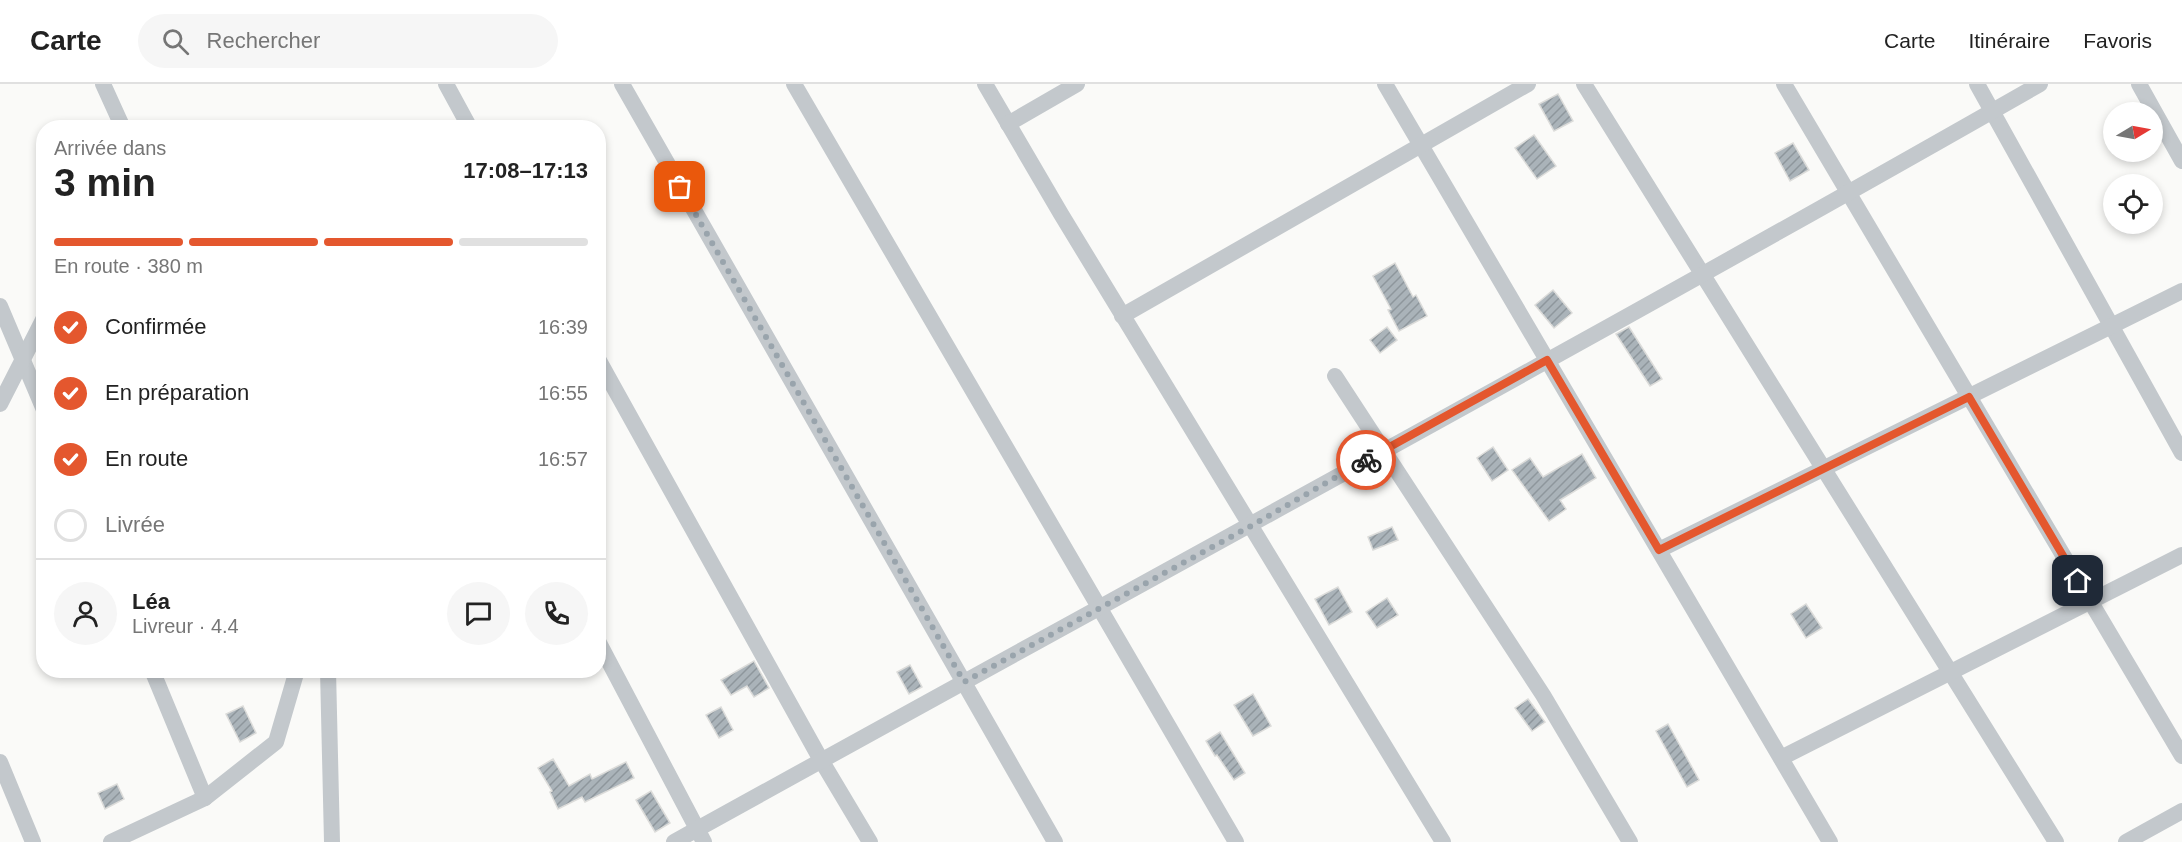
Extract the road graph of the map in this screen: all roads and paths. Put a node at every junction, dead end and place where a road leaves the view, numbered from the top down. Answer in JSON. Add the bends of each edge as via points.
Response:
{"nodes":[{"id":1,"x":103,"y":84,"type":"edge"},
{"id":2,"x":446,"y":84,"type":"edge"},
{"id":3,"x":622,"y":84,"type":"edge"},
{"id":4,"x":794,"y":84,"type":"edge"},
{"id":5,"x":985,"y":84,"type":"edge"},
{"id":6,"x":1077,"y":84,"type":"edge"},
{"id":7,"x":1385,"y":84,"type":"edge"},
{"id":8,"x":1528,"y":84,"type":"edge"},
{"id":9,"x":1584,"y":84,"type":"edge"},
{"id":10,"x":1784,"y":84,"type":"edge"},
{"id":11,"x":1977,"y":84,"type":"edge"},
{"id":12,"x":2040,"y":84,"type":"edge"},
{"id":13,"x":2139,"y":84,"type":"edge"},
{"id":14,"x":1992,"y":111,"type":"junction"},
{"id":15,"x":119,"y":120,"type":"edge"},
{"id":16,"x":466,"y":120,"type":"edge"},
{"id":17,"x":1008,"y":124,"type":"junction"},
{"id":18,"x":1421,"y":145,"type":"junction"},
{"id":19,"x":2182,"y":161,"type":"edge"},
{"id":20,"x":1849,"y":193,"type":"junction"},
{"id":21,"x":1701,"y":275,"type":"junction"},
{"id":22,"x":2182,"y":291,"type":"edge"},
{"id":23,"x":0,"y":306,"type":"edge"},
{"id":24,"x":1122,"y":316,"type":"junction"},
{"id":25,"x":2111,"y":326,"type":"junction"},
{"id":26,"x":36,"y":333,"type":"edge"},
{"id":27,"x":22,"y":358,"type":"junction"},
{"id":28,"x":1547,"y":360,"type":"junction"},
{"id":29,"x":606,"y":373,"type":"edge"},
{"id":30,"x":1335,"y":376,"type":"dead end"},
{"id":31,"x":36,"y":391,"type":"edge"},
{"id":32,"x":1969,"y":397,"type":"junction"},
{"id":33,"x":0,"y":404,"type":"edge"},
{"id":34,"x":1384,"y":450,"type":"junction"},
{"id":35,"x":2182,"y":453,"type":"edge"},
{"id":36,"x":1822,"y":470,"type":"junction"},
{"id":37,"x":1251,"y":526,"type":"junction"},
{"id":38,"x":1659,"y":550,"type":"junction"},
{"id":39,"x":2182,"y":555,"type":"edge"},
{"id":40,"x":2090,"y":602,"type":"junction"},
{"id":41,"x":1100,"y":607,"type":"junction"},
{"id":42,"x":606,"y":656,"type":"edge"},
{"id":43,"x":1949,"y":673,"type":"junction"},
{"id":44,"x":155,"y":678,"type":"edge"},
{"id":45,"x":295,"y":678,"type":"edge"},
{"id":46,"x":328,"y":678,"type":"edge"},
{"id":47,"x":964,"y":682,"type":"junction"},
{"id":48,"x":2182,"y":756,"type":"edge"},
{"id":49,"x":1781,"y":758,"type":"junction"},
{"id":50,"x":821,"y":760,"type":"junction"},
{"id":51,"x":0,"y":762,"type":"edge"},
{"id":52,"x":205,"y":798,"type":"junction"},
{"id":53,"x":2182,"y":811,"type":"edge"},
{"id":54,"x":700,"y":836,"type":"edge"},
{"id":55,"x":33,"y":842,"type":"edge"},
{"id":56,"x":111,"y":842,"type":"edge"},
{"id":57,"x":333,"y":842,"type":"edge"},
{"id":58,"x":674,"y":842,"type":"edge"},
{"id":59,"x":870,"y":842,"type":"edge"},
{"id":60,"x":1055,"y":842,"type":"edge"},
{"id":61,"x":1236,"y":842,"type":"edge"},
{"id":62,"x":1443,"y":842,"type":"edge"},
{"id":63,"x":1630,"y":842,"type":"edge"},
{"id":64,"x":1830,"y":842,"type":"edge"},
{"id":65,"x":2056,"y":842,"type":"edge"},
{"id":66,"x":2126,"y":842,"type":"edge"}],
"edges":[{"from":1,"to":15,"type":"street"},
{"from":2,"to":16,"type":"street"},
{"from":3,"to":47,"type":"street"},
{"from":4,"to":41,"type":"street"},
{"from":5,"to":17,"type":"street"},
{"from":6,"to":17,"type":"street"},
{"from":7,"to":18,"type":"street"},
{"from":8,"to":18,"type":"street"},
{"from":9,"to":21,"type":"street"},
{"from":10,"to":20,"type":"street"},
{"from":11,"to":14,"type":"street"},
{"from":12,"to":14,"type":"street"},
{"from":13,"to":19,"type":"street"},
{"from":14,"to":20,"type":"street"},
{"from":14,"to":25,"type":"street"},
{"from":17,"to":24,"type":"street"},
{"from":18,"to":24,"type":"street"},
{"from":18,"to":28,"type":"street"},
{"from":20,"to":21,"type":"street"},
{"from":20,"to":32,"type":"street"},
{"from":21,"to":28,"type":"street"},
{"from":21,"to":36,"type":"street"},
{"from":22,"to":25,"type":"street"},
{"from":23,"to":27,"type":"street"},
{"from":24,"to":37,"type":"street"},
{"from":25,"to":32,"type":"street"},
{"from":25,"to":35,"type":"street"},
{"from":26,"to":27,"type":"street"},
{"from":27,"to":31,"type":"street"},
{"from":27,"to":33,"type":"street"},
{"from":28,"to":34,"type":"street"},
{"from":28,"to":38,"type":"street"},
{"from":29,"to":50,"type":"street"},
{"from":30,"to":34,"type":"street"},
{"from":32,"to":36,"type":"street"},
{"from":32,"to":40,"type":"street"},
{"from":34,"to":37,"type":"street"},
{"from":34,"to":63,"type":"street","via":[[1543,695]]},
{"from":36,"to":38,"type":"street"},
{"from":36,"to":43,"type":"street"},
{"from":37,"to":41,"type":"street"},
{"from":37,"to":62,"type":"street"},
{"from":38,"to":49,"type":"street"},
{"from":39,"to":40,"type":"street"},
{"from":40,"to":43,"type":"street"},
{"from":40,"to":48,"type":"street"},
{"from":41,"to":47,"type":"street"},
{"from":41,"to":61,"type":"street"},
{"from":42,"to":54,"type":"street"},
{"from":43,"to":49,"type":"street"},
{"from":43,"to":65,"type":"street"},
{"from":44,"to":52,"type":"street"},
{"from":45,"to":52,"type":"street","via":[[276,742]]},
{"from":46,"to":57,"type":"street"},
{"from":47,"to":50,"type":"street"},
{"from":47,"to":60,"type":"street"},
{"from":49,"to":64,"type":"street"},
{"from":50,"to":54,"type":"street"},
{"from":50,"to":59,"type":"street"},
{"from":51,"to":55,"type":"street"},
{"from":52,"to":56,"type":"street"},
{"from":53,"to":66,"type":"street"},
{"from":54,"to":58,"type":"street"}]}
